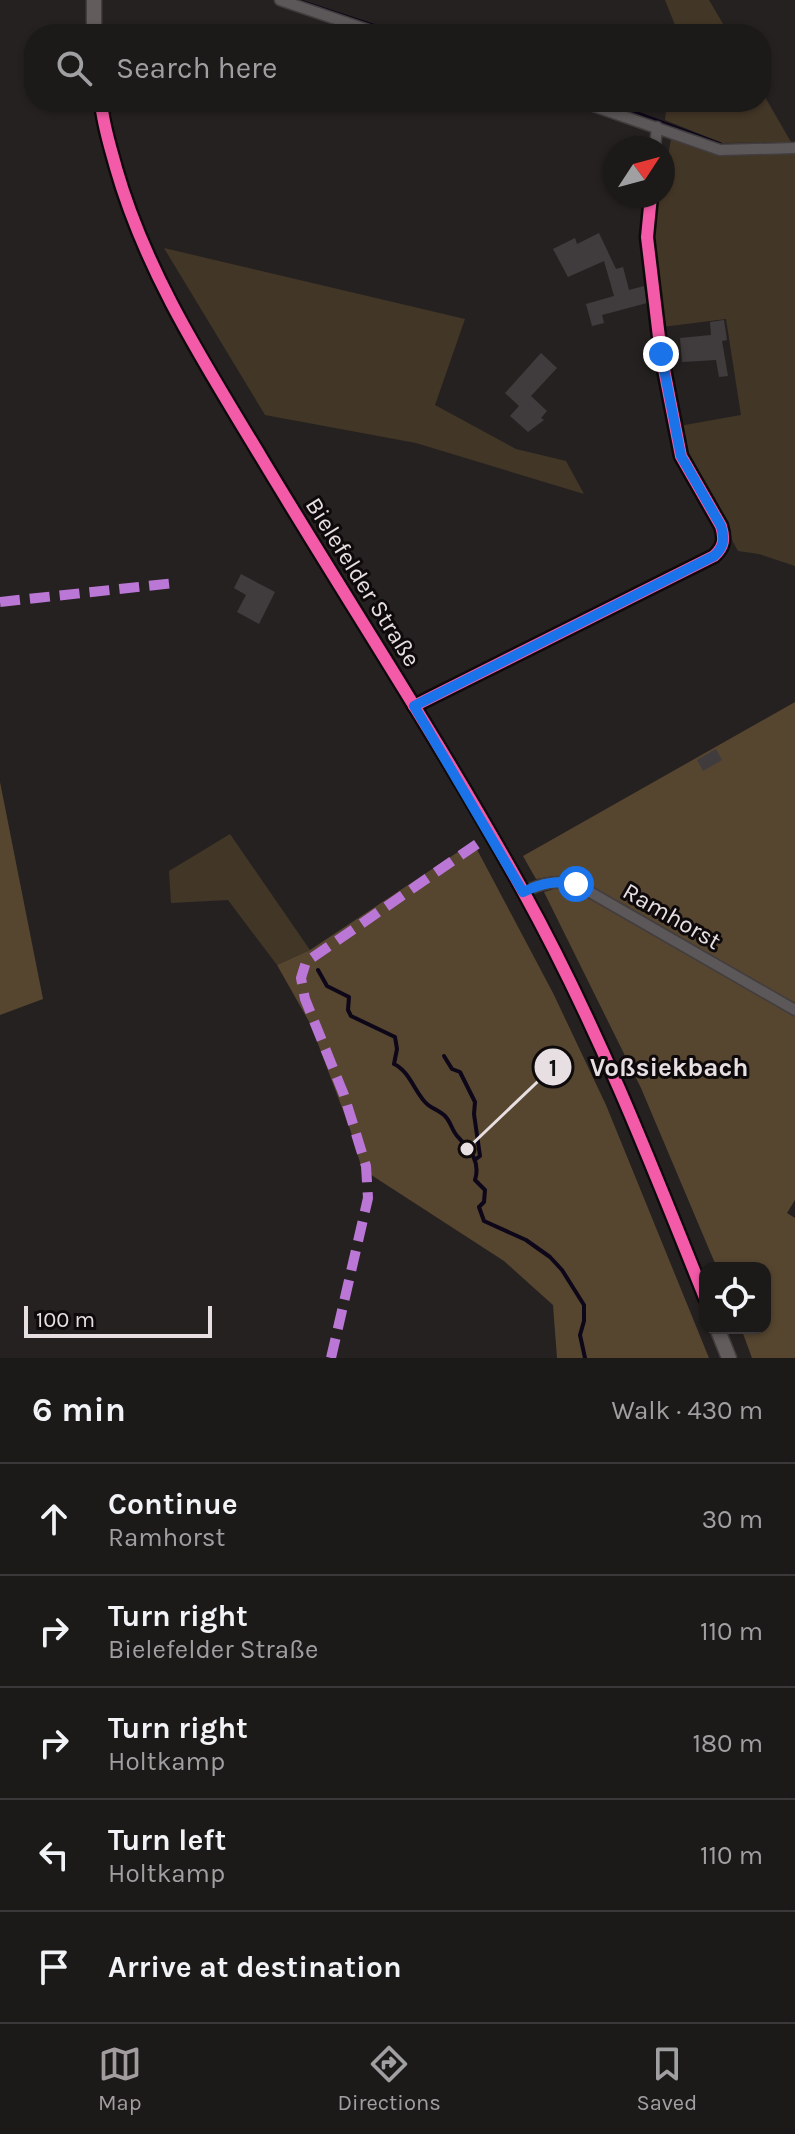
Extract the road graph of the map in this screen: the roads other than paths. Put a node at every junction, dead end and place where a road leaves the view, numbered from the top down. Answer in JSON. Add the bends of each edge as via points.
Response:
{"nodes":[{"id":1,"x":94,"y":0,"type":"edge"},
{"id":2,"x":280,"y":0,"type":"edge"},
{"id":3,"x":94,"y":24,"type":"edge"},
{"id":4,"x":351,"y":24,"type":"edge"},
{"id":5,"x":102,"y":112,"type":"edge"},
{"id":6,"x":612,"y":112,"type":"edge"},
{"id":7,"x":657,"y":127,"type":"junction"},
{"id":8,"x":656,"y":136,"type":"edge"},
{"id":9,"x":795,"y":148,"type":"edge"},
{"id":10,"x":650,"y":208,"type":"edge"},
{"id":11,"x":414,"y":706,"type":"junction"},
{"id":12,"x":523,"y":892,"type":"junction"},
{"id":13,"x":795,"y":1010,"type":"edge"},
{"id":14,"x":699,"y":1283,"type":"edge"},
{"id":15,"x":719,"y":1334,"type":"edge"},
{"id":16,"x":729,"y":1358,"type":"edge"}],
"edges":[{"from":1,"to":3,"type":"main road"},
{"from":2,"to":4,"type":"street"},
{"from":5,"to":11,"type":"main road","name":"Bielefelder Straße","via":[[128,208],[153,268],[222,392]]},
{"from":6,"to":7,"type":"street"},
{"from":7,"to":8,"type":"street"},
{"from":7,"to":9,"type":"street","via":[[720,150]]},
{"from":10,"to":11,"type":"street","via":[[647,237],[661,354],[681,456],[721,526],[721,549]]},
{"from":11,"to":12,"type":"main road","name":"Bielefelder Straße"},
{"from":12,"to":13,"type":"street","name":"Ramhorst","via":[[539,884],[576,884]]},
{"from":12,"to":14,"type":"main road","name":"Bielefelder Straße","via":[[623,1098]]},
{"from":15,"to":16,"type":"main road"}]}
